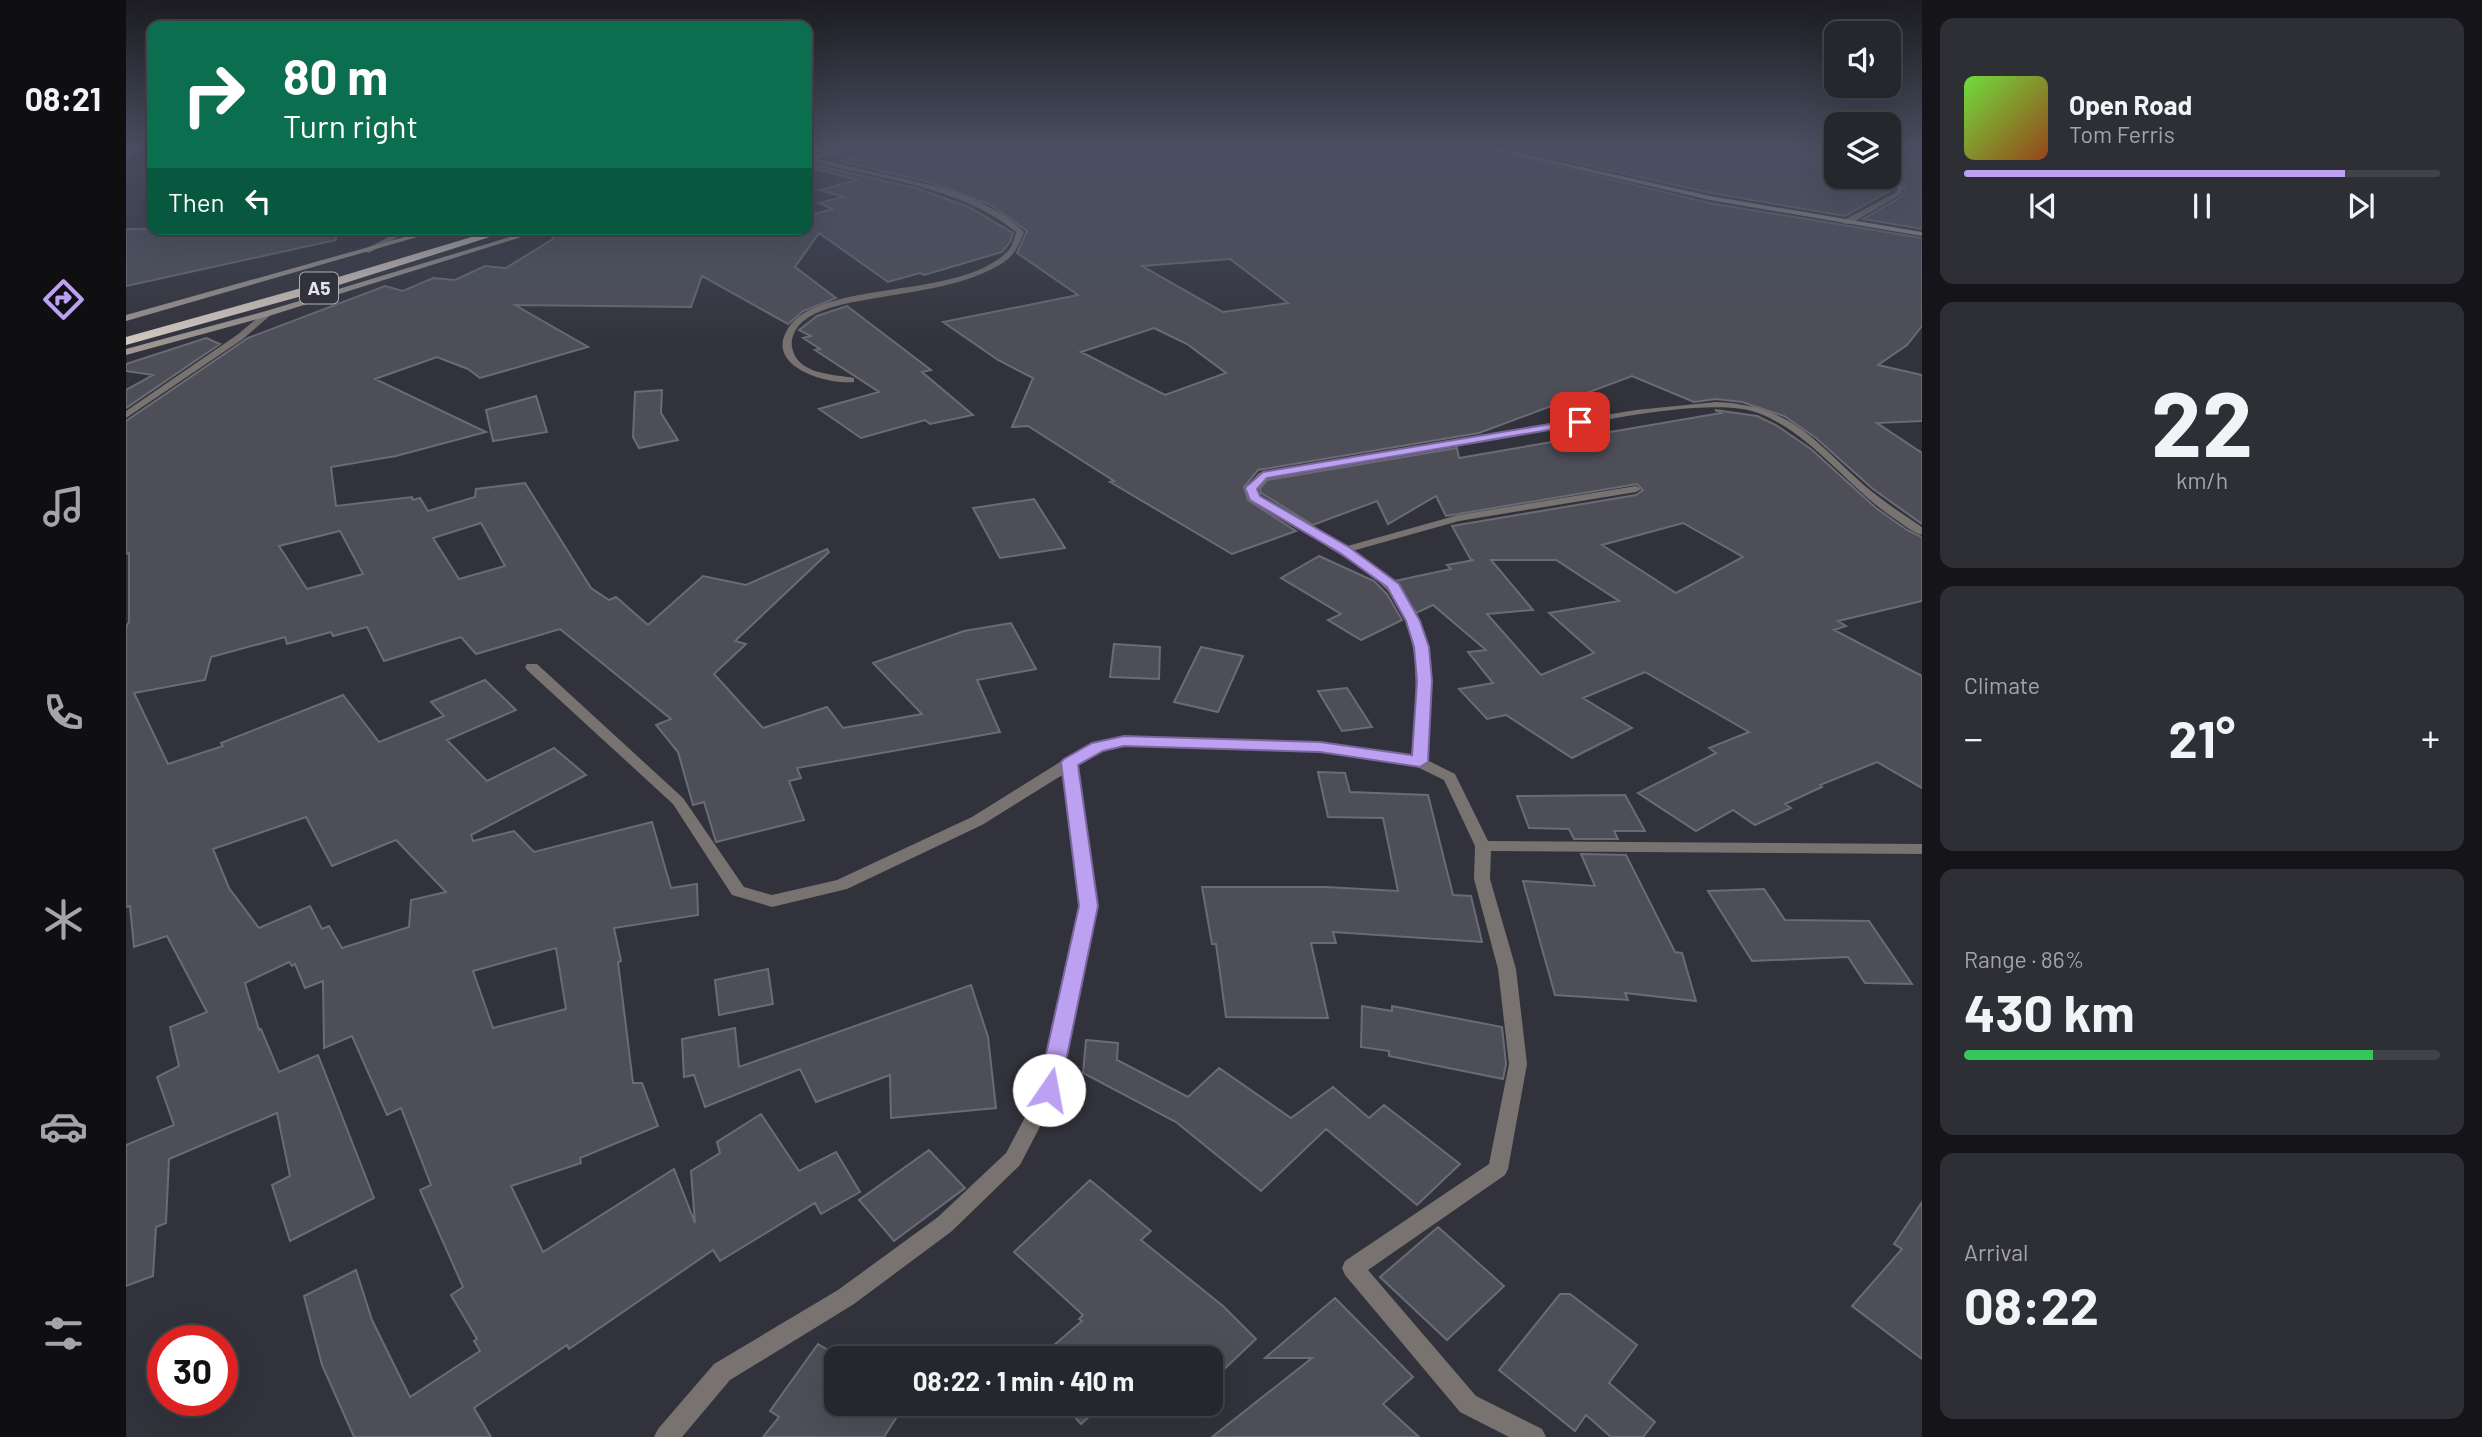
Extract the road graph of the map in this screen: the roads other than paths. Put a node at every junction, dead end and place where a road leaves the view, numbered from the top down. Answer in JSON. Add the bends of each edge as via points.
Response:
{"nodes":[{"id":1,"x":998,"y":215,"type":"edge"},
{"id":2,"x":1808,"y":215,"type":"edge"},
{"id":3,"x":1860,"y":215,"type":"edge"},
{"id":4,"x":1847,"y":222,"type":"junction"},
{"id":5,"x":1922,"y":234,"type":"edge"},
{"id":6,"x":397,"y":235,"type":"edge"},
{"id":7,"x":421,"y":235,"type":"edge"},
{"id":8,"x":452,"y":235,"type":"edge"},
{"id":9,"x":490,"y":235,"type":"edge"},
{"id":10,"x":524,"y":235,"type":"edge"},
{"id":11,"x":366,"y":251,"type":"junction"},
{"id":12,"x":269,"y":313,"type":"junction"},
{"id":13,"x":126,"y":318,"type":"edge"},
{"id":14,"x":126,"y":328,"type":"edge"},
{"id":15,"x":126,"y":341,"type":"edge"},
{"id":16,"x":126,"y":352,"type":"edge"},
{"id":17,"x":850,"y":380,"type":"dead end"},
{"id":18,"x":126,"y":415,"type":"edge"},
{"id":19,"x":1636,"y":489,"type":"dead end"},
{"id":20,"x":1922,"y":532,"type":"edge"},
{"id":21,"x":1345,"y":550,"type":"junction"},
{"id":22,"x":531,"y":667,"type":"dead end"},
{"id":23,"x":1070,"y":762,"type":"junction"},
{"id":24,"x":1420,"y":762,"type":"junction"},
{"id":25,"x":1483,"y":846,"type":"junction"},
{"id":26,"x":1922,"y":849,"type":"edge"},
{"id":27,"x":666,"y":1437,"type":"edge"},
{"id":28,"x":1534,"y":1437,"type":"edge"}],
"edges":[{"from":1,"to":17,"type":"street","via":[[1020,232],[1009,255],[972,274],[830,305],[797,322],[785,345],[794,359],[815,374]]},
{"from":2,"to":4,"type":"street"},
{"from":3,"to":4,"type":"street"},
{"from":4,"to":5,"type":"street"},
{"from":6,"to":11,"type":"street"},
{"from":7,"to":11,"type":"street"},
{"from":8,"to":14,"type":"highway","number":"A5"},
{"from":9,"to":15,"type":"highway","number":"A5"},
{"from":10,"to":12,"type":"street"},
{"from":11,"to":13,"type":"street"},
{"from":12,"to":16,"type":"street"},
{"from":12,"to":18,"type":"street"},
{"from":19,"to":21,"type":"street","via":[[1458,518]]},
{"from":20,"to":21,"type":"street","via":[[1773,416],[1742,406],[1696,407],[1633,413],[1263,475],[1251,488],[1254,498]]},
{"from":21,"to":24,"type":"street","via":[[1392,584],[1413,621],[1425,681]]},
{"from":22,"to":23,"type":"street","via":[[678,801],[738,891],[772,901],[841,885],[977,821]]},
{"from":23,"to":24,"type":"street","via":[[1098,747],[1124,741],[1320,747]]},
{"from":23,"to":27,"type":"street","via":[[1088,906],[1049,1090],[1013,1159],[934,1232],[846,1297],[722,1372]]},
{"from":24,"to":25,"type":"street","via":[[1450,777]]},
{"from":25,"to":26,"type":"street"},
{"from":25,"to":28,"type":"street","via":[[1482,878],[1507,969],[1518,1064],[1498,1169],[1353,1268],[1468,1404]]}]}
